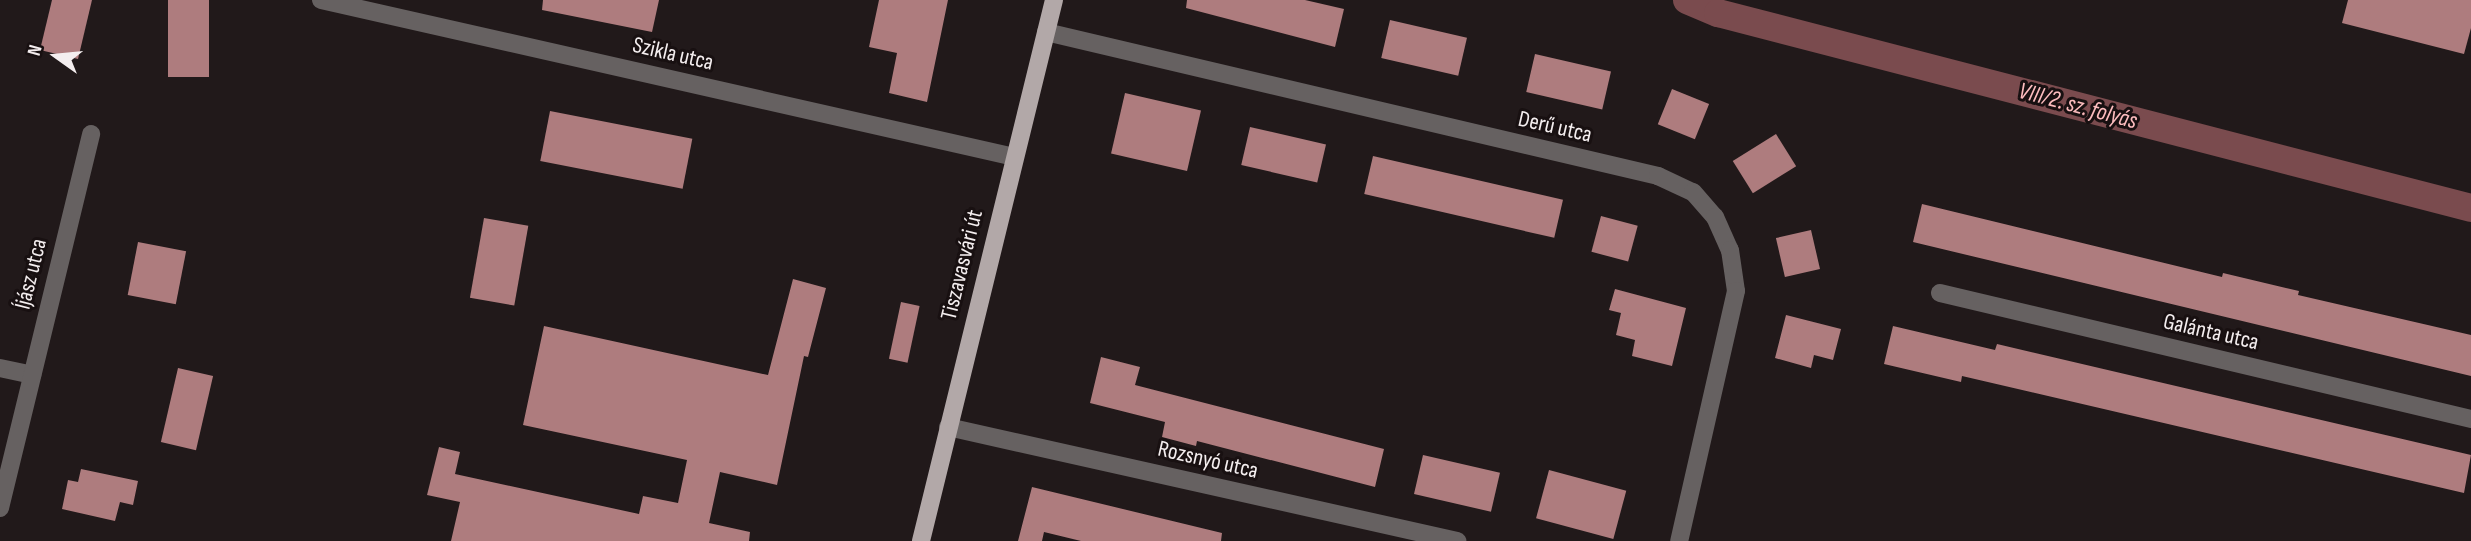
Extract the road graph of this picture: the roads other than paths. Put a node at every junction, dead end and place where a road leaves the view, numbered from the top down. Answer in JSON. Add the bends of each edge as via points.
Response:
{"nodes":[{"id":1,"x":321,"y":0,"type":"edge"},
{"id":2,"x":1054,"y":0,"type":"edge"},
{"id":3,"x":1046,"y":32,"type":"junction"},
{"id":4,"x":91,"y":134,"type":"dead end"},
{"id":5,"x":1014,"y":157,"type":"junction"},
{"id":6,"x":1940,"y":293,"type":"dead end"},
{"id":7,"x":0,"y":368,"type":"edge"},
{"id":8,"x":32,"y":375,"type":"junction"},
{"id":9,"x":2471,"y":419,"type":"edge"},
{"id":10,"x":948,"y":427,"type":"junction"},
{"id":11,"x":0,"y":508,"type":"edge"},
{"id":12,"x":921,"y":541,"type":"edge"},
{"id":13,"x":1457,"y":541,"type":"edge"},
{"id":14,"x":1679,"y":541,"type":"edge"}],
"edges":[{"from":1,"to":5,"type":"street","name":"Szikla utca"},
{"from":2,"to":3,"type":"main road","name":"Tiszavasvári út"},
{"from":3,"to":5,"type":"main road","name":"Tiszavasvári út"},
{"from":3,"to":14,"type":"street","name":"Derű utca","via":[[1658,176],[1693,192],[1715,217],[1730,250],[1736,291]]},
{"from":4,"to":8,"type":"street","name":"Íjász utca"},
{"from":5,"to":10,"type":"main road","name":"Tiszavasvári út"},
{"from":6,"to":9,"type":"street","name":"Galánta utca"},
{"from":7,"to":8,"type":"street"},
{"from":8,"to":11,"type":"street","name":"Íjász utca"},
{"from":10,"to":12,"type":"main road","name":"Tiszavasvári út"},
{"from":10,"to":13,"type":"street","name":"Rozsnyó utca"}]}
